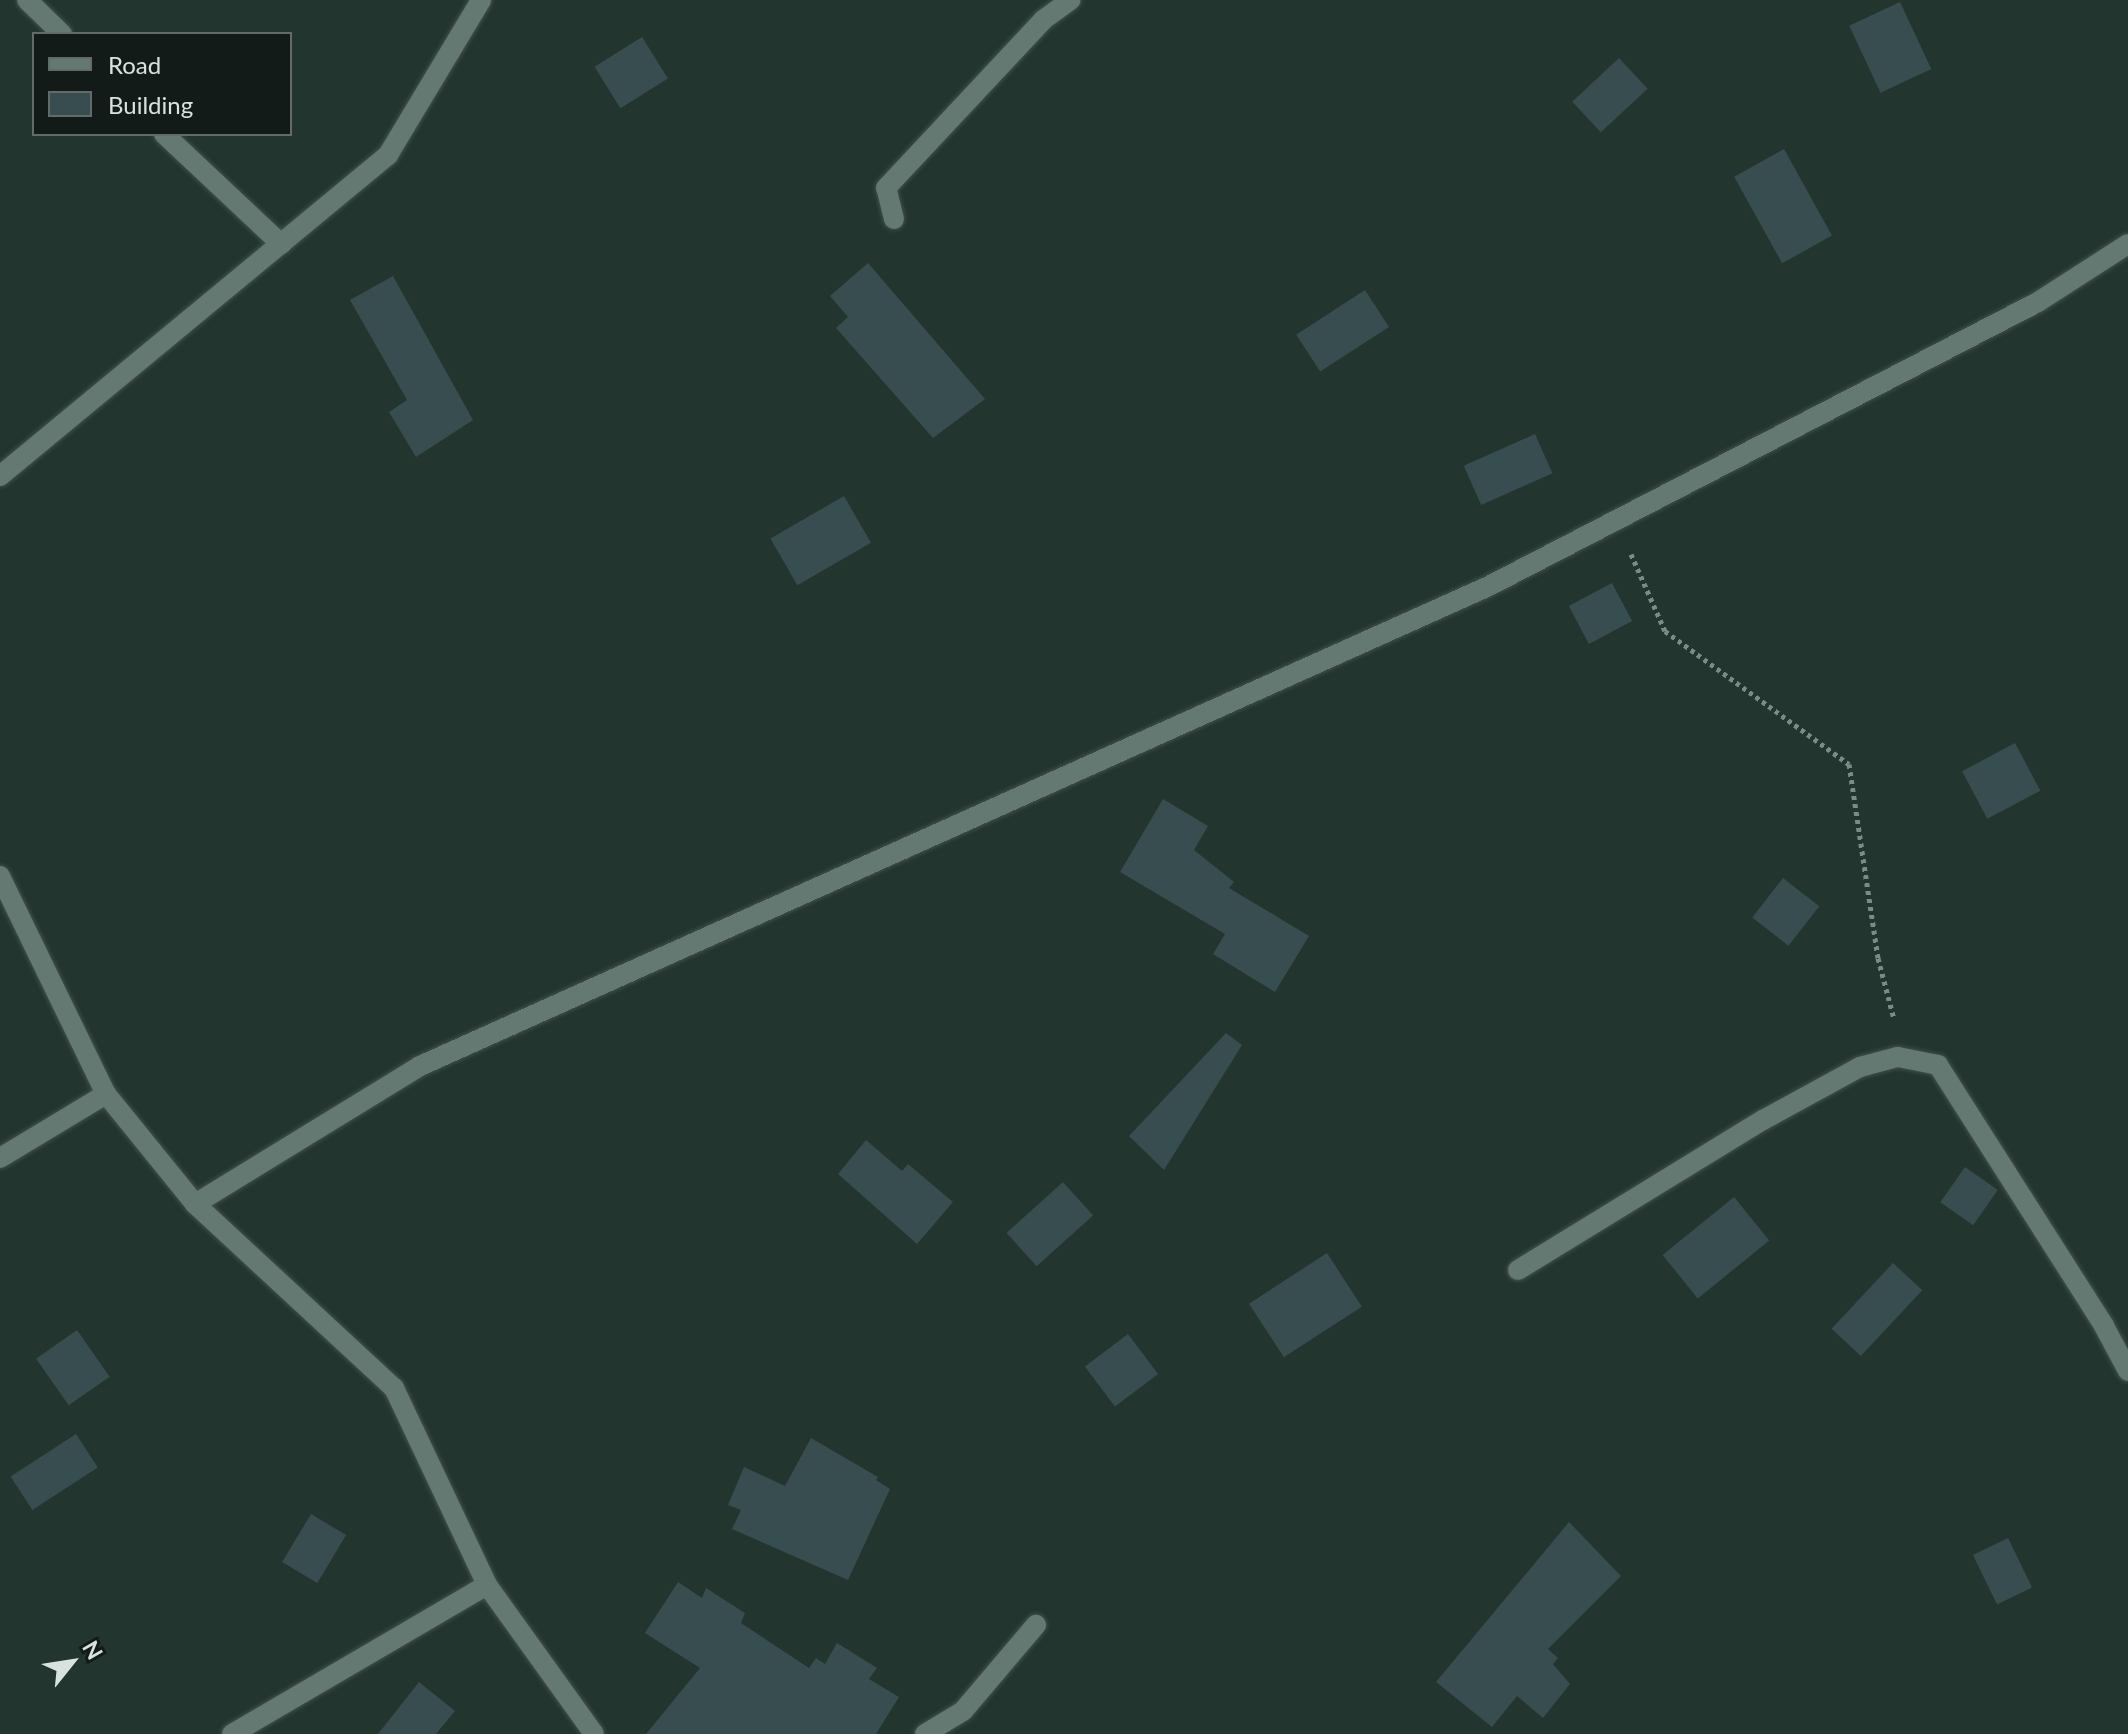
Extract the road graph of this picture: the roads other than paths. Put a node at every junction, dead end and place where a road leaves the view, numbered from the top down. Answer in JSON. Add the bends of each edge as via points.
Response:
{"nodes":[{"id":1,"x":27,"y":0,"type":"edge"},
{"id":2,"x":481,"y":0,"type":"edge"},
{"id":3,"x":1071,"y":0,"type":"edge"},
{"id":4,"x":60,"y":32,"type":"edge"},
{"id":5,"x":166,"y":136,"type":"edge"},
{"id":6,"x":894,"y":219,"type":"dead end"},
{"id":7,"x":281,"y":244,"type":"junction"},
{"id":8,"x":2128,"y":244,"type":"edge"},
{"id":9,"x":0,"y":476,"type":"edge"},
{"id":10,"x":0,"y":876,"type":"edge"},
{"id":11,"x":106,"y":1094,"type":"junction"},
{"id":12,"x":0,"y":1158,"type":"edge"},
{"id":13,"x":195,"y":1204,"type":"junction"},
{"id":14,"x":1518,"y":1270,"type":"dead end"},
{"id":15,"x":2128,"y":1371,"type":"edge"},
{"id":16,"x":487,"y":1585,"type":"junction"},
{"id":17,"x":1036,"y":1625,"type":"dead end"},
{"id":18,"x":232,"y":1734,"type":"edge"},
{"id":19,"x":594,"y":1734,"type":"edge"},
{"id":20,"x":925,"y":1734,"type":"edge"}],
"edges":[{"from":1,"to":4,"type":"street"},
{"from":2,"to":7,"type":"street","via":[[388,155]]},
{"from":3,"to":6,"type":"street","via":[[1043,20],[886,188]]},
{"from":5,"to":7,"type":"street"},
{"from":7,"to":9,"type":"street"},
{"from":8,"to":13,"type":"street","via":[[2038,302],[1487,587],[420,1066]]},
{"from":10,"to":11,"type":"street"},
{"from":11,"to":12,"type":"street"},
{"from":11,"to":13,"type":"street"},
{"from":13,"to":16,"type":"street","via":[[394,1388]]},
{"from":14,"to":15,"type":"street","via":[[1763,1120],[1860,1067],[1898,1057],[1938,1065]]},
{"from":16,"to":18,"type":"street"},
{"from":16,"to":19,"type":"street"},
{"from":17,"to":20,"type":"street","via":[[963,1711]]}]}
